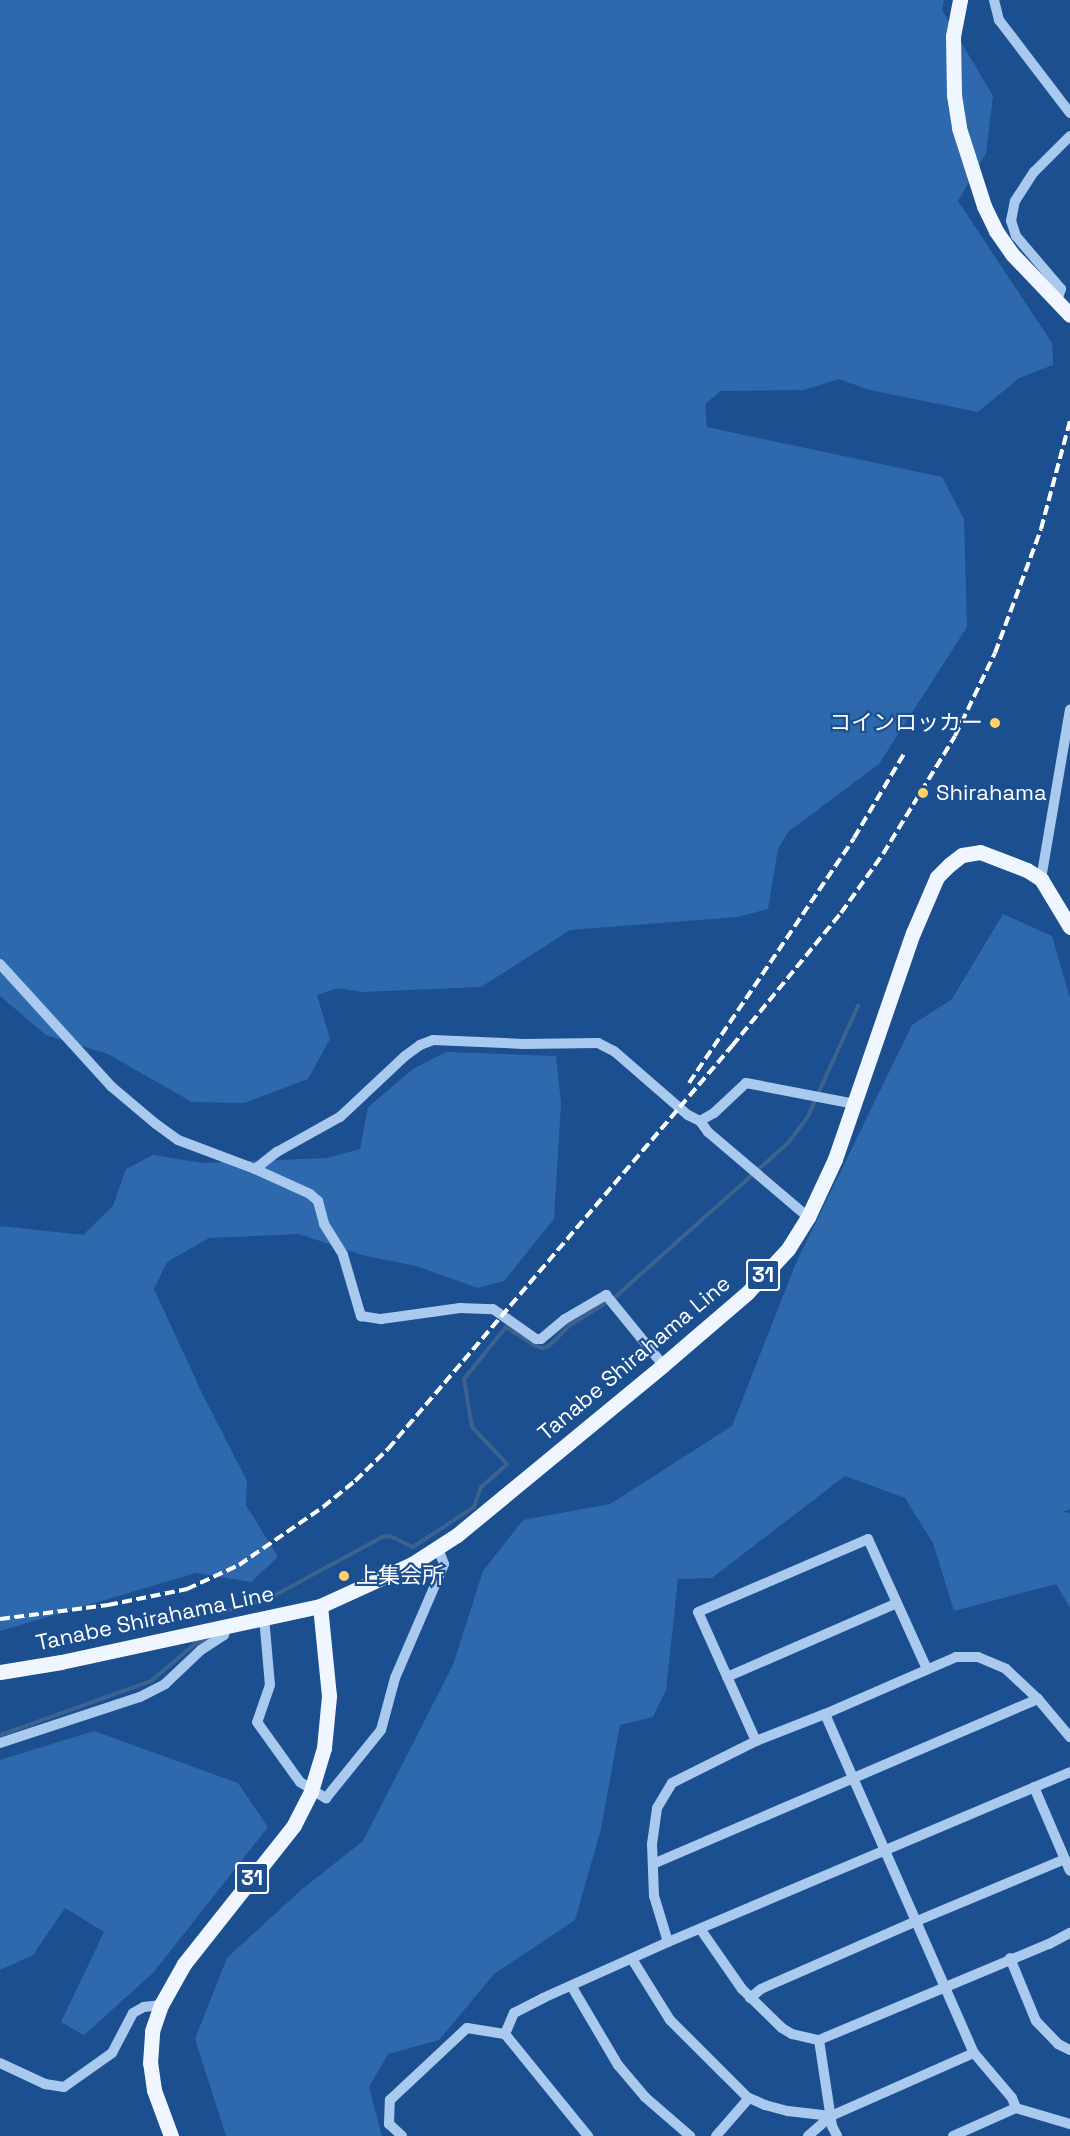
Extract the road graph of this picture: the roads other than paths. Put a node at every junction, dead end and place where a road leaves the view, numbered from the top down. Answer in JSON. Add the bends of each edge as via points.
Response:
{"nodes":[{"id":1,"x":960,"y":0,"type":"edge"},
{"id":2,"x":994,"y":0,"type":"edge"},
{"id":3,"x":1070,"y":113,"type":"edge"},
{"id":4,"x":1070,"y":136,"type":"edge"},
{"id":5,"x":1064,"y":309,"type":"edge"},
{"id":6,"x":1070,"y":709,"type":"edge"},
{"id":7,"x":1041,"y":879,"type":"junction"},
{"id":8,"x":1070,"y":927,"type":"edge"},
{"id":9,"x":0,"y":964,"type":"edge"},
{"id":10,"x":855,"y":1104,"type":"junction"},
{"id":11,"x":700,"y":1121,"type":"junction"},
{"id":12,"x":255,"y":1169,"type":"junction"},
{"id":13,"x":808,"y":1217,"type":"junction"},
{"id":14,"x":663,"y":1365,"type":"junction"},
{"id":15,"x":438,"y":1548,"type":"junction"},
{"id":16,"x":897,"y":1603,"type":"junction"},
{"id":17,"x":320,"y":1606,"type":"junction"},
{"id":18,"x":264,"y":1617,"type":"junction"},
{"id":19,"x":226,"y":1625,"type":"junction"},
{"id":20,"x":927,"y":1669,"type":"junction"},
{"id":21,"x":0,"y":1672,"type":"edge"},
{"id":22,"x":727,"y":1677,"type":"junction"},
{"id":23,"x":1038,"y":1699,"type":"junction"},
{"id":24,"x":825,"y":1714,"type":"junction"},
{"id":25,"x":1070,"y":1737,"type":"edge"},
{"id":26,"x":756,"y":1741,"type":"junction"},
{"id":27,"x":0,"y":1743,"type":"edge"},
{"id":28,"x":1070,"y":1772,"type":"edge"},
{"id":29,"x":854,"y":1778,"type":"junction"},
{"id":30,"x":1034,"y":1787,"type":"junction"},
{"id":31,"x":311,"y":1791,"type":"junction"},
{"id":32,"x":886,"y":1850,"type":"junction"},
{"id":33,"x":1065,"y":1859,"type":"junction"},
{"id":34,"x":653,"y":1864,"type":"junction"},
{"id":35,"x":1070,"y":1871,"type":"edge"},
{"id":36,"x":917,"y":1921,"type":"junction"},
{"id":37,"x":701,"y":1930,"type":"junction"},
{"id":38,"x":1070,"y":1932,"type":"edge"},
{"id":39,"x":668,"y":1942,"type":"junction"},
{"id":40,"x":1010,"y":1958,"type":"junction"},
{"id":41,"x":632,"y":1959,"type":"junction"},
{"id":42,"x":945,"y":1987,"type":"junction"},
{"id":43,"x":572,"y":1988,"type":"junction"},
{"id":44,"x":750,"y":1998,"type":"junction"},
{"id":45,"x":161,"y":2005,"type":"junction"},
{"id":46,"x":506,"y":2034,"type":"junction"},
{"id":47,"x":819,"y":2040,"type":"junction"},
{"id":48,"x":1070,"y":2050,"type":"edge"},
{"id":49,"x":974,"y":2053,"type":"junction"},
{"id":50,"x":0,"y":2063,"type":"edge"},
{"id":51,"x":748,"y":2098,"type":"junction"},
{"id":52,"x":1016,"y":2108,"type":"junction"},
{"id":53,"x":831,"y":2116,"type":"junction"},
{"id":54,"x":1070,"y":2124,"type":"edge"},
{"id":55,"x":171,"y":2136,"type":"edge"},
{"id":56,"x":402,"y":2136,"type":"edge"},
{"id":57,"x":588,"y":2136,"type":"edge"},
{"id":58,"x":690,"y":2136,"type":"edge"},
{"id":59,"x":716,"y":2136,"type":"edge"},
{"id":60,"x":808,"y":2136,"type":"edge"},
{"id":61,"x":837,"y":2136,"type":"edge"},
{"id":62,"x":953,"y":2136,"type":"edge"}],
"edges":[{"from":1,"to":5,"type":"main road","via":[[953,36],[954,95],[968,160],[996,231],[1012,254]]},
{"from":2,"to":3,"type":"street","via":[[999,20]]},
{"from":4,"to":5,"type":"street","via":[[1034,172],[1016,201],[1011,221],[1016,236],[1061,289]]},
{"from":6,"to":7,"type":"street"},
{"from":7,"to":8,"type":"main road"},
{"from":7,"to":10,"type":"main road","name":"Tanabe Shirahama Line","number":"31","via":[[980,852],[962,855],[937,878],[913,933]]},
{"from":9,"to":12,"type":"street","via":[[112,1087],[156,1124],[178,1140]]},
{"from":10,"to":11,"type":"street","via":[[746,1083]]},
{"from":10,"to":13,"type":"main road","name":"Tanabe Shirahama Line","number":"31"},
{"from":11,"to":12,"type":"street","via":[[614,1051],[598,1043],[433,1040],[405,1056],[340,1117],[271,1155]]},
{"from":11,"to":13,"type":"street"},
{"from":12,"to":14,"type":"street","via":[[318,1201],[324,1224],[343,1255],[361,1316],[381,1319],[460,1308],[493,1309],[536,1340],[606,1295]]},
{"from":13,"to":14,"type":"main road","name":"Tanabe Shirahama Line","number":"31","via":[[788,1249],[747,1293]]},
{"from":14,"to":15,"type":"main road","name":"Tanabe Shirahama Line","number":"31"},
{"from":15,"to":17,"type":"main road","name":"Tanabe Shirahama Line","number":"31"},
{"from":15,"to":31,"type":"street","via":[[444,1564],[395,1678],[381,1730],[326,1798]]},
{"from":16,"to":20,"type":"street"},
{"from":16,"to":22,"type":"street"},
{"from":16,"to":22,"type":"street","via":[[868,1539],[708,1607],[698,1612]]},
{"from":17,"to":18,"type":"main road","name":"Tanabe Shirahama Line","number":"31"},
{"from":17,"to":31,"type":"main road","number":"31","via":[[329,1696],[324,1748]]},
{"from":18,"to":19,"type":"main road","name":"Tanabe Shirahama Line","number":"31"},
{"from":18,"to":31,"type":"street","via":[[270,1685],[257,1722],[300,1782]]},
{"from":19,"to":21,"type":"main road","name":"Tanabe Shirahama Line","number":"31"},
{"from":19,"to":27,"type":"street","via":[[224,1635],[201,1650],[165,1684],[140,1697]]},
{"from":20,"to":23,"type":"street","via":[[956,1657],[978,1657],[1006,1669]]},
{"from":20,"to":24,"type":"street"},
{"from":22,"to":26,"type":"street"},
{"from":23,"to":25,"type":"street"},
{"from":23,"to":29,"type":"street"},
{"from":24,"to":26,"type":"street"},
{"from":24,"to":29,"type":"street"},
{"from":26,"to":34,"type":"street","via":[[672,1783],[657,1808]]},
{"from":28,"to":30,"type":"street"},
{"from":29,"to":32,"type":"street"},
{"from":29,"to":34,"type":"street"},
{"from":30,"to":32,"type":"street"},
{"from":30,"to":33,"type":"street"},
{"from":31,"to":45,"type":"main road","number":"31","via":[[294,1825],[184,1964]]},
{"from":32,"to":36,"type":"street"},
{"from":32,"to":37,"type":"street"},
{"from":33,"to":35,"type":"street"},
{"from":33,"to":36,"type":"street"},
{"from":34,"to":39,"type":"street","via":[[654,1896]]},
{"from":36,"to":42,"type":"street"},
{"from":36,"to":44,"type":"street","via":[[761,1989]]},
{"from":37,"to":39,"type":"street"},
{"from":37,"to":44,"type":"street"},
{"from":38,"to":40,"type":"street"},
{"from":39,"to":41,"type":"street"},
{"from":40,"to":42,"type":"street"},
{"from":40,"to":48,"type":"street","via":[[1036,2021],[1058,2044]]},
{"from":41,"to":43,"type":"street"},
{"from":41,"to":51,"type":"street","via":[[670,2020]]},
{"from":42,"to":47,"type":"street"},
{"from":42,"to":49,"type":"street"},
{"from":43,"to":46,"type":"street","via":[[514,2013]]},
{"from":43,"to":58,"type":"street","via":[[618,2065],[645,2097]]},
{"from":44,"to":47,"type":"street","via":[[782,2028]]},
{"from":45,"to":50,"type":"street","via":[[134,2013],[112,2053],[64,2087],[45,2084]]},
{"from":45,"to":55,"type":"main road","number":"31","via":[[152,2031],[150,2063],[154,2090]]},
{"from":46,"to":56,"type":"street","via":[[467,2028],[390,2100],[389,2124]]},
{"from":46,"to":57,"type":"street"},
{"from":47,"to":53,"type":"street"},
{"from":49,"to":52,"type":"street"},
{"from":49,"to":53,"type":"street"},
{"from":51,"to":53,"type":"street","via":[[812,2116]]},
{"from":51,"to":59,"type":"street"},
{"from":52,"to":54,"type":"street"},
{"from":52,"to":62,"type":"street"},
{"from":53,"to":60,"type":"street"},
{"from":53,"to":61,"type":"street"}]}
